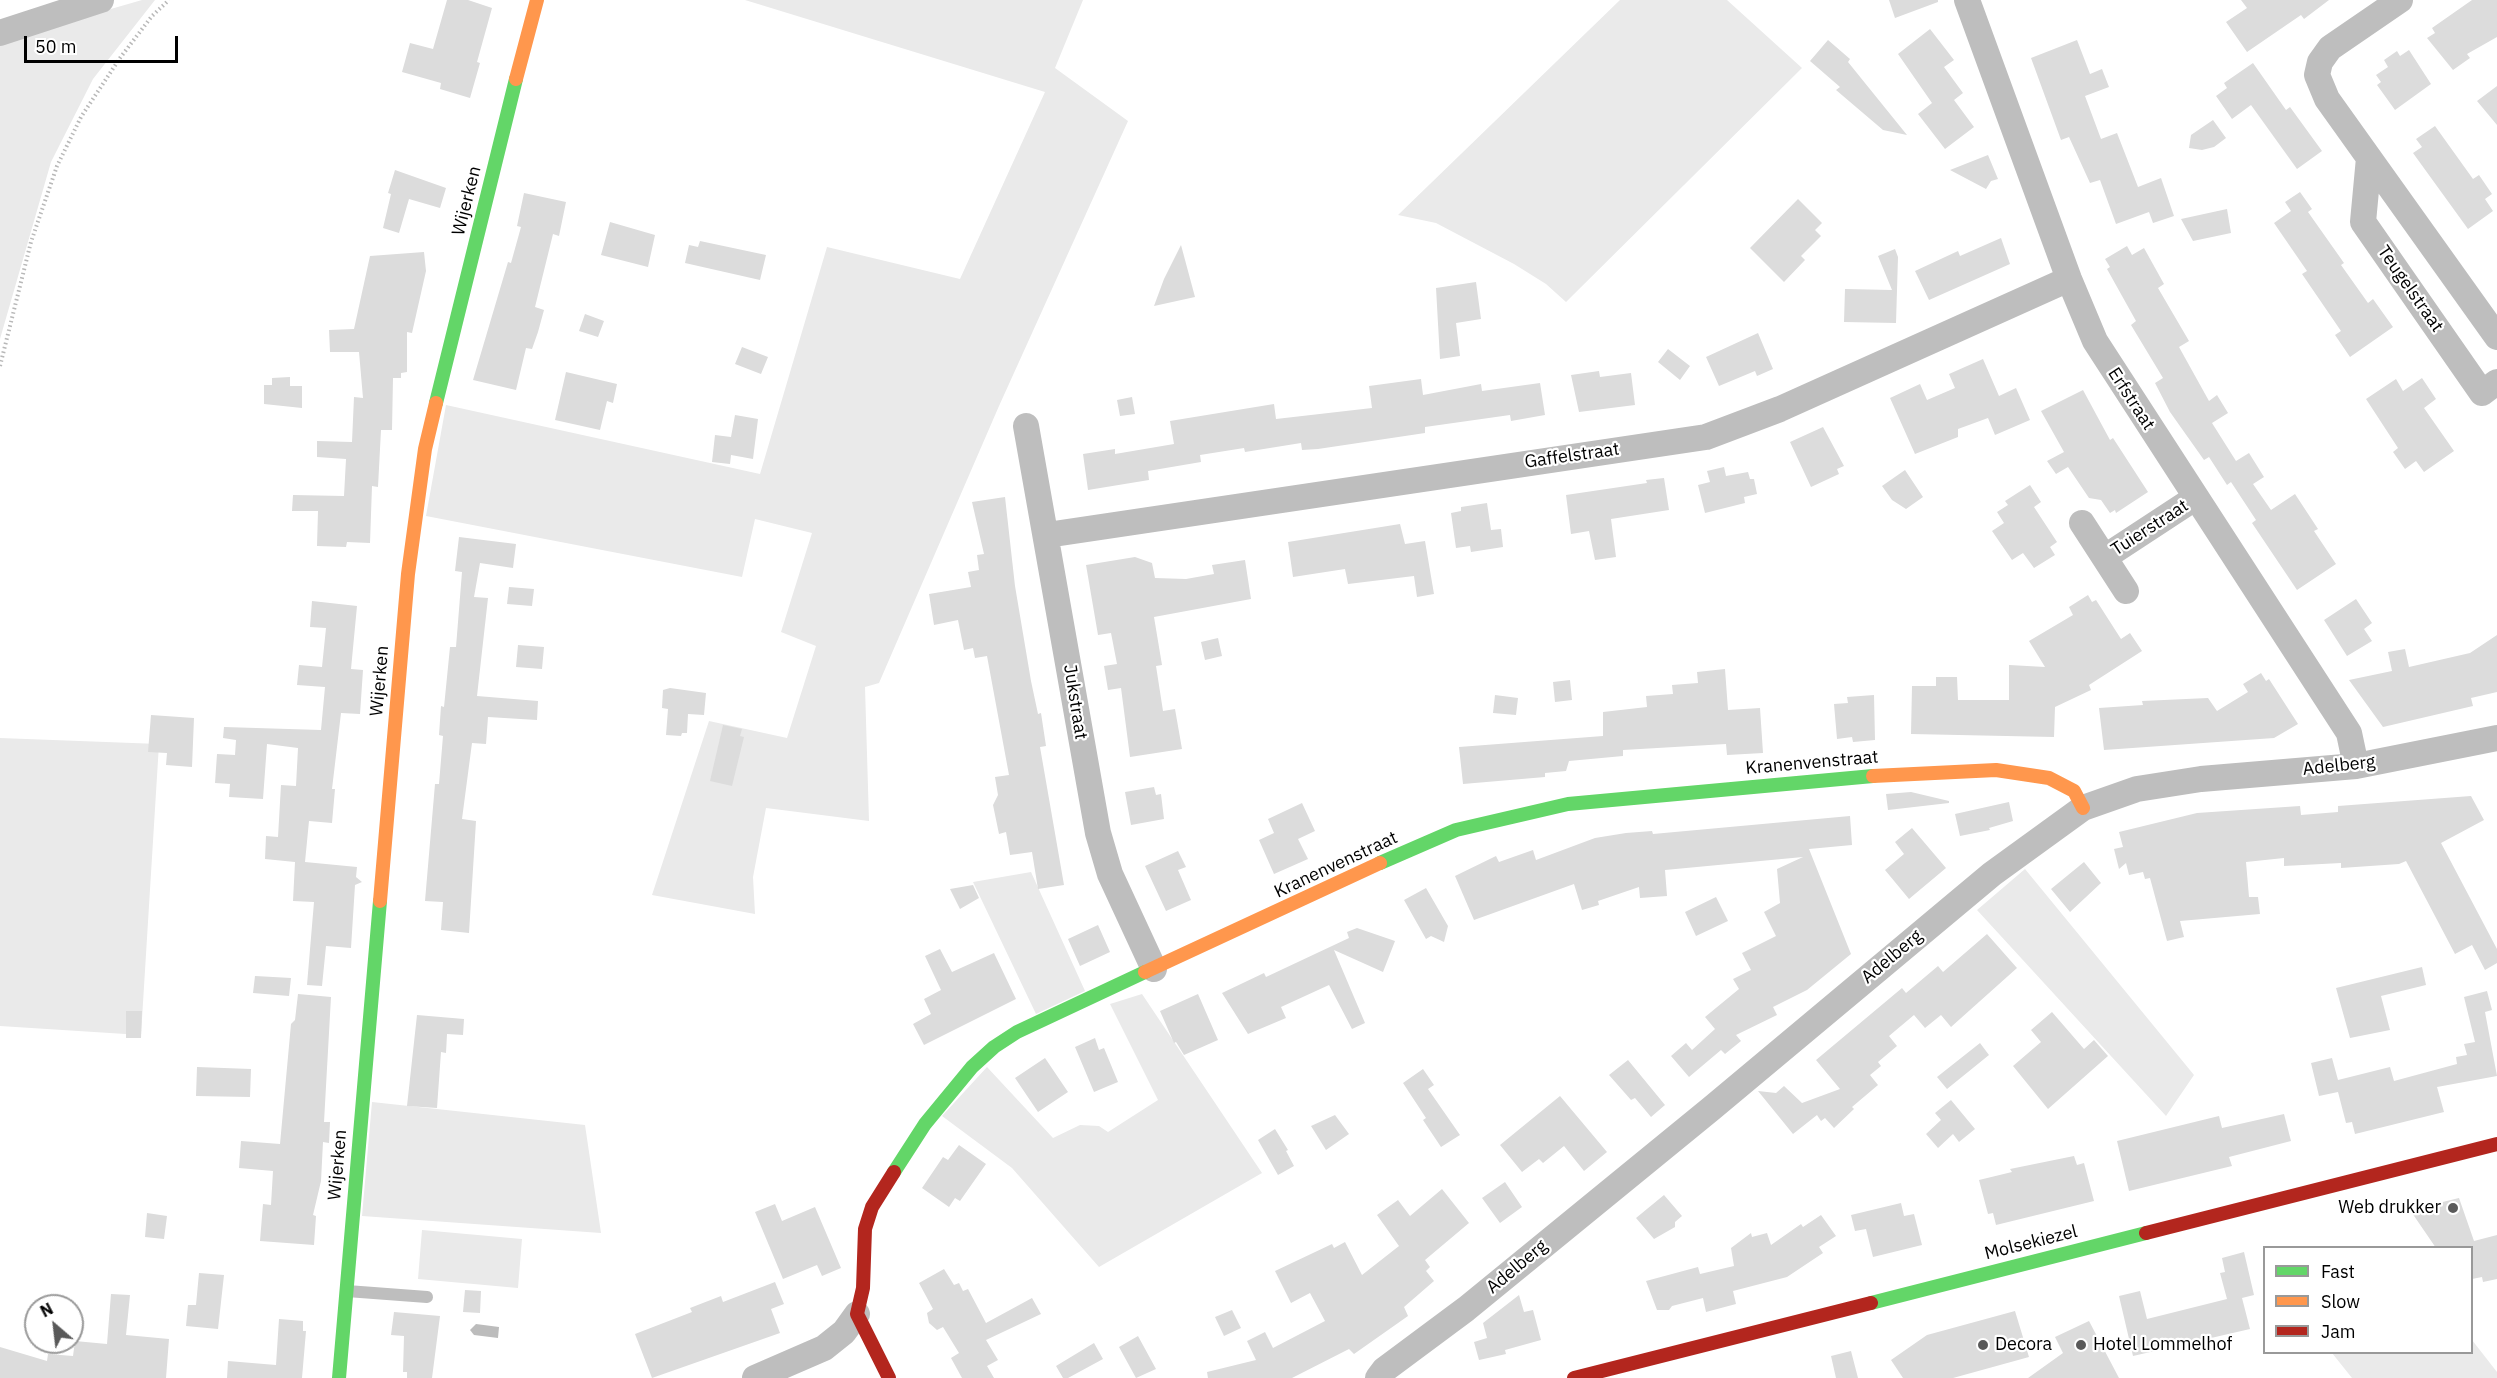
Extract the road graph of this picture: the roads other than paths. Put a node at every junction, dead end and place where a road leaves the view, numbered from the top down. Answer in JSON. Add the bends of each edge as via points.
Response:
{"nodes":[{"id":1,"x":101,"y":0,"type":"edge"},
{"id":2,"x":537,"y":0,"type":"edge"},
{"id":3,"x":1967,"y":0,"type":"edge"},
{"id":4,"x":2400,"y":0,"type":"edge"},
{"id":5,"x":0,"y":33,"type":"edge"},
{"id":6,"x":2369,"y":158,"type":"junction"},
{"id":7,"x":2069,"y":279,"type":"junction"},
{"id":8,"x":2497,"y":337,"type":"edge"},
{"id":9,"x":2497,"y":382,"type":"edge"},
{"id":10,"x":1026,"y":426,"type":"dead end"},
{"id":11,"x":2195,"y":498,"type":"junction"},
{"id":12,"x":2082,"y":523,"type":"dead end"},
{"id":13,"x":1047,"y":535,"type":"junction"},
{"id":14,"x":2105,"y":557,"type":"junction"},
{"id":15,"x":2126,"y":591,"type":"dead end"},
{"id":16,"x":2497,"y":738,"type":"edge"},
{"id":17,"x":2356,"y":766,"type":"junction"},
{"id":18,"x":2084,"y":808,"type":"junction"},
{"id":19,"x":1154,"y":969,"type":"junction"},
{"id":20,"x":2497,"y":1144,"type":"edge"},
{"id":21,"x":345,"y":1291,"type":"junction"},
{"id":22,"x":427,"y":1297,"type":"dead end"},
{"id":23,"x":857,"y":1314,"type":"junction"},
{"id":24,"x":339,"y":1378,"type":"edge"},
{"id":25,"x":755,"y":1378,"type":"edge"},
{"id":26,"x":889,"y":1378,"type":"edge"},
{"id":27,"x":1378,"y":1378,"type":"edge"},
{"id":28,"x":1574,"y":1378,"type":"edge"}],
"edges":[{"from":1,"to":5,"type":"street"},
{"from":2,"to":21,"type":"street","name":"Wijerken","via":[[491,175],[418,496]]},
{"from":3,"to":7,"type":"street","name":"Erfstraat"},
{"from":4,"to":6,"type":"street","via":[[2330,48],[2317,75],[2327,99]]},
{"from":6,"to":8,"type":"street"},
{"from":6,"to":9,"type":"street","name":"Teugelstraat","via":[[2363,222],[2482,393]]},
{"from":7,"to":11,"type":"street","name":"Erfstraat","via":[[2095,341]]},
{"from":7,"to":13,"type":"street","name":"Gaffelstraat","via":[[1780,409],[1706,437]]},
{"from":10,"to":13,"type":"street","name":"Jukstraat"},
{"from":11,"to":14,"type":"street","name":"Tuierstraat"},
{"from":11,"to":17,"type":"street","name":"Erfstraat","via":[[2349,733]]},
{"from":12,"to":14,"type":"street","name":"Tuierstraat"},
{"from":13,"to":19,"type":"street","name":"Jukstraat","via":[[1098,833],[1110,874]]},
{"from":14,"to":15,"type":"street","name":"Tuierstraat"},
{"from":16,"to":17,"type":"street","name":"Adelberg"},
{"from":17,"to":18,"type":"street","name":"Adelberg","via":[[2171,783],[2137,789]]},
{"from":18,"to":19,"type":"street","name":"Kranenvenstraat","via":[[2074,791],[2064,784],[1996,770],[1903,773],[1568,804],[1456,830]]},
{"from":18,"to":27,"type":"street","name":"Adelberg","via":[[1992,874],[1721,1101]]},
{"from":19,"to":23,"type":"street","name":"Kranenvenstraat","via":[[1017,1032],[972,1067],[925,1124],[872,1207],[865,1229],[863,1288]]},
{"from":20,"to":28,"type":"street","name":"Molsekiezel"},
{"from":21,"to":22,"type":"lane"},
{"from":21,"to":24,"type":"street","name":"Wijerken"},
{"from":23,"to":25,"type":"street","via":[[844,1332],[824,1348]]},
{"from":23,"to":26,"type":"street"}]}
